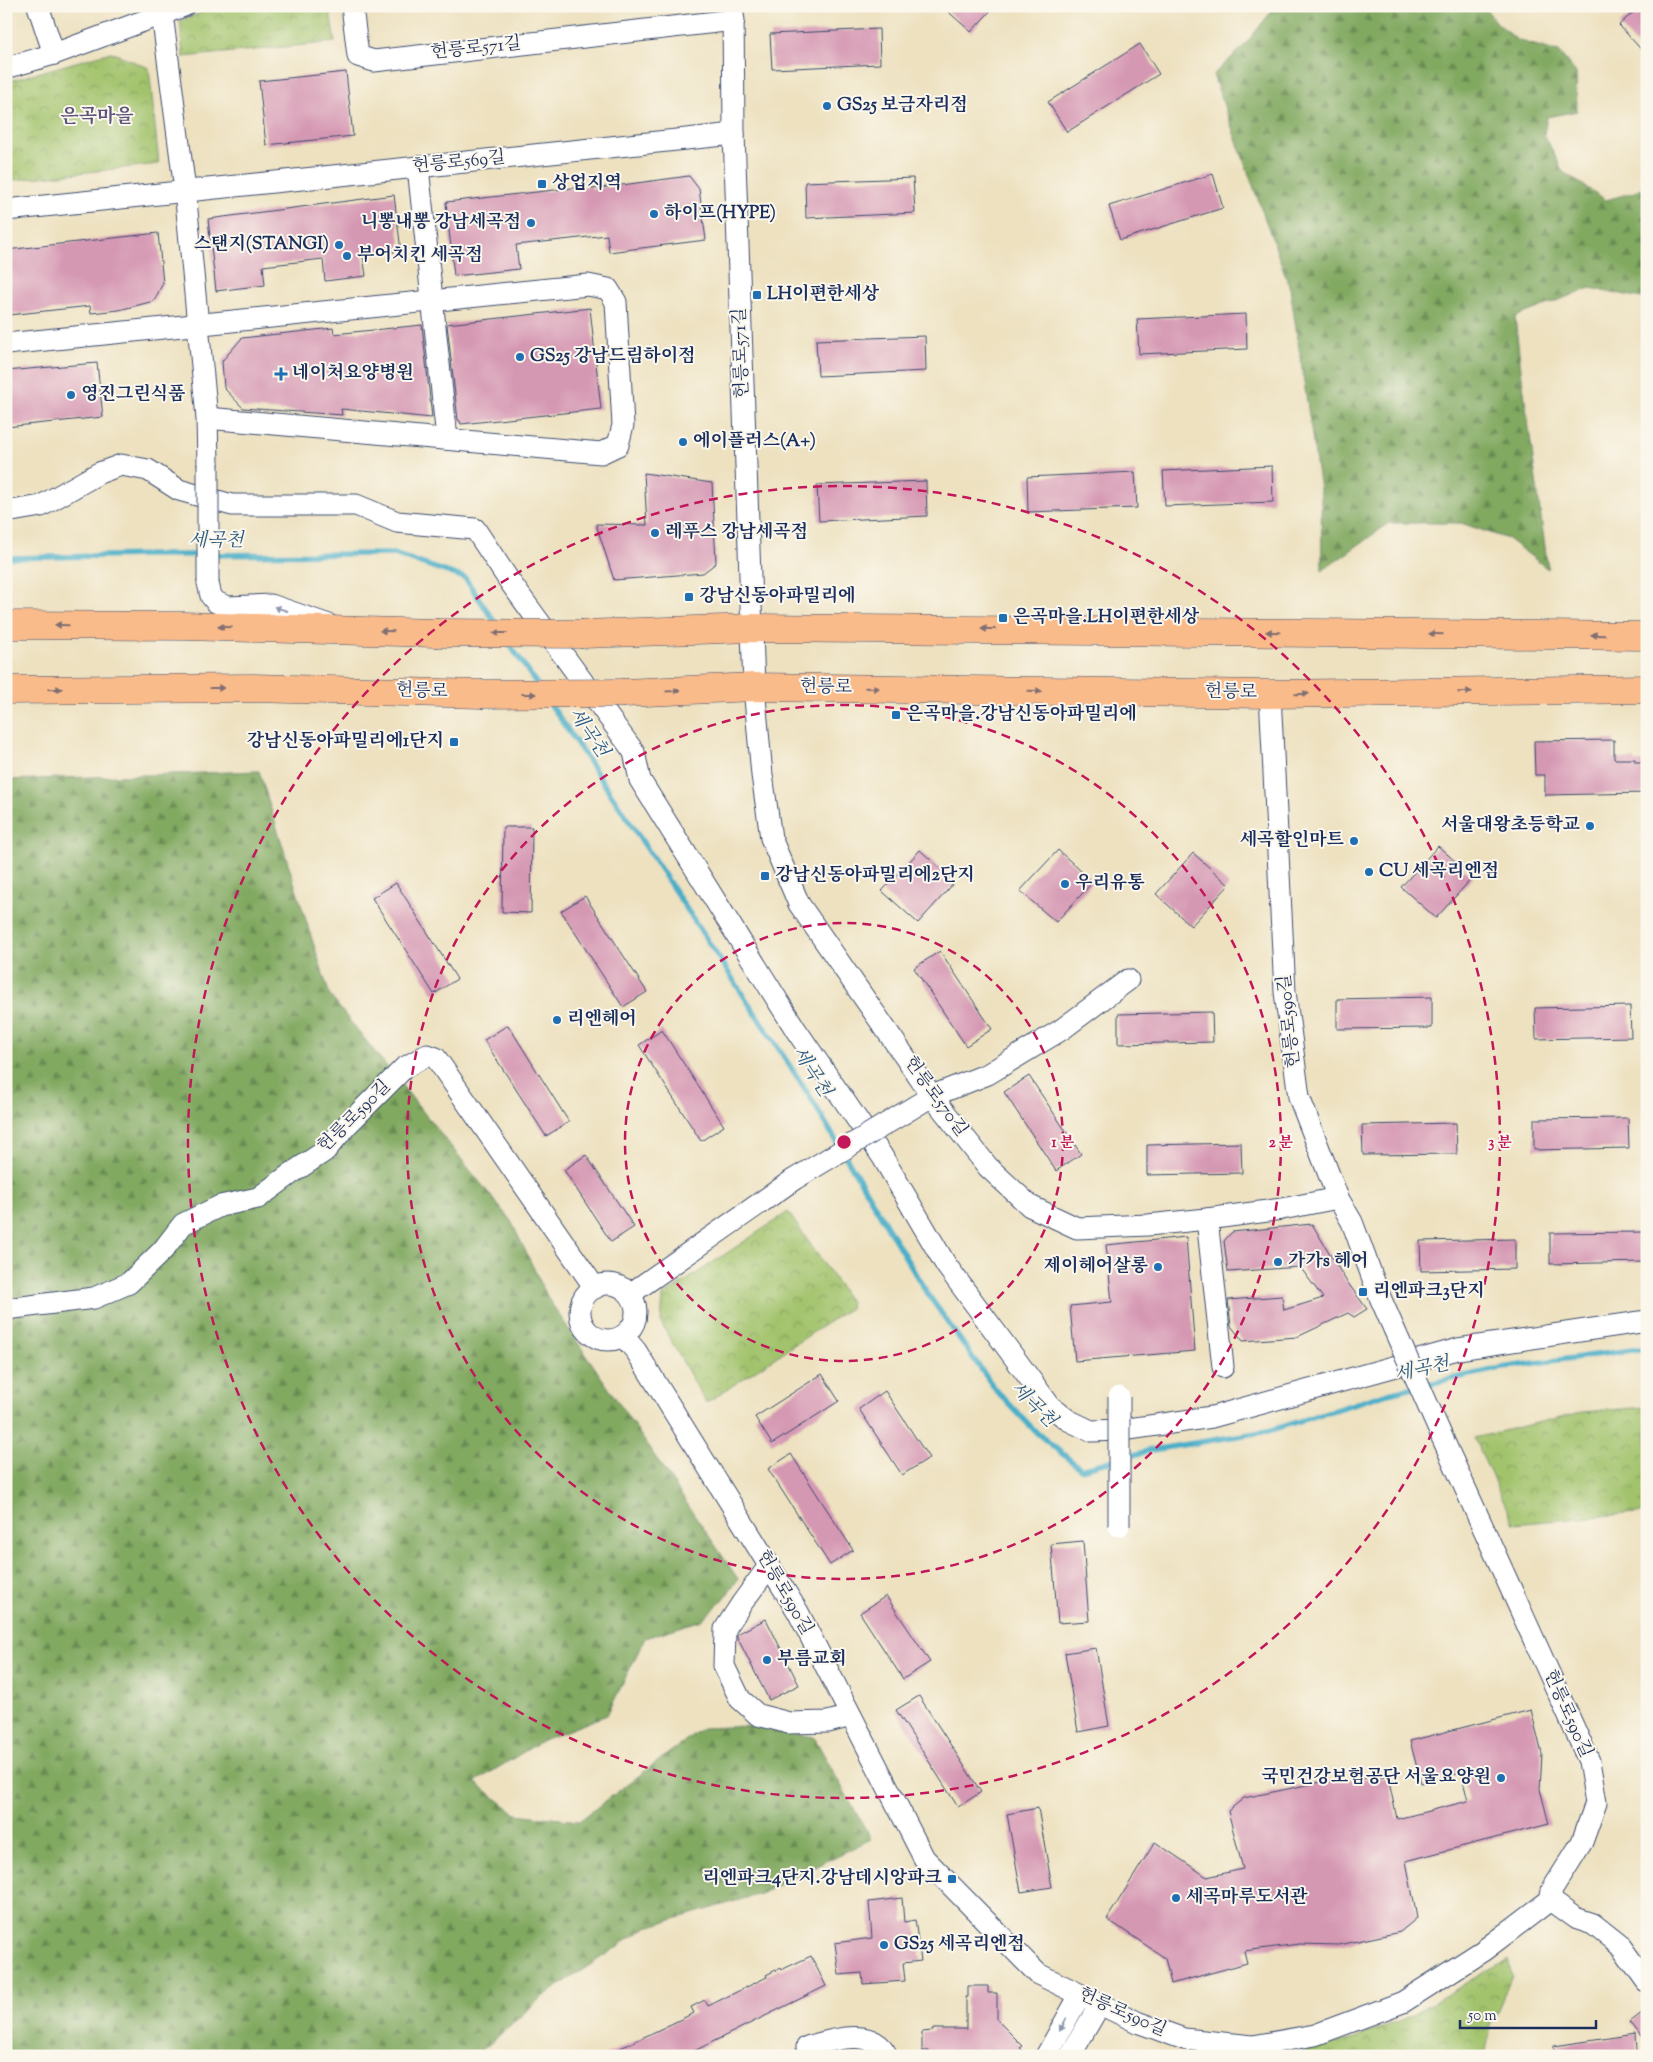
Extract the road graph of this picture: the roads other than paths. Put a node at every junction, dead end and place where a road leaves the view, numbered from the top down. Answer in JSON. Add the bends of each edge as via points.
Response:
{"nodes":[{"id":1,"x":38,"y":6,"type":"edge"},
{"id":2,"x":184,"y":6,"type":"edge"},
{"id":3,"x":352,"y":6,"type":"edge"},
{"id":4,"x":163,"y":11,"type":"edge"},
{"id":5,"x":733,"y":13,"type":"edge"},
{"id":6,"x":54,"y":54,"type":"junction"},
{"id":7,"x":6,"y":68,"type":"edge"},
{"id":8,"x":734,"y":134,"type":"junction"},
{"id":9,"x":418,"y":167,"type":"junction"},
{"id":10,"x":184,"y":190,"type":"junction"},
{"id":11,"x":6,"y":210,"type":"edge"},
{"id":12,"x":432,"y":301,"type":"junction"},
{"id":13,"x":198,"y":325,"type":"junction"},
{"id":14,"x":6,"y":344,"type":"edge"},
{"id":15,"x":208,"y":418,"type":"junction"},
{"id":16,"x":447,"y":439,"type":"junction"},
{"id":17,"x":6,"y":512,"type":"edge"},
{"id":18,"x":6,"y":625,"type":"edge"},
{"id":19,"x":752,"y":628,"type":"junction"},
{"id":20,"x":344,"y":630,"type":"junction"},
{"id":21,"x":1647,"y":636,"type":"edge"},
{"id":22,"x":754,"y":687,"type":"junction"},
{"id":23,"x":1647,"y":689,"type":"edge"},
{"id":24,"x":6,"y":690,"type":"edge"},
{"id":25,"x":1270,"y":694,"type":"junction"},
{"id":26,"x":1128,"y":980,"type":"dead end"},
{"id":27,"x":932,"y":1096,"type":"junction"},
{"id":28,"x":1338,"y":1198,"type":"junction"},
{"id":29,"x":1207,"y":1220,"type":"junction"},
{"id":30,"x":594,"y":1288,"type":"junction"},
{"id":31,"x":630,"y":1294,"type":"junction"},
{"id":32,"x":6,"y":1309,"type":"edge"},
{"id":33,"x":1647,"y":1321,"type":"edge"},
{"id":34,"x":623,"y":1336,"type":"junction"},
{"id":35,"x":1223,"y":1367,"type":"dead end"},
{"id":36,"x":1119,"y":1397,"type":"dead end"},
{"id":37,"x":1119,"y":1526,"type":"dead end"},
{"id":38,"x":769,"y":1566,"type":"junction"},
{"id":39,"x":851,"y":1716,"type":"junction"},
{"id":40,"x":1550,"y":1900,"type":"junction"},
{"id":41,"x":1647,"y":1982,"type":"edge"},
{"id":42,"x":1080,"y":1995,"type":"junction"},
{"id":43,"x":1100,"y":2004,"type":"junction"},
{"id":44,"x":808,"y":2047,"type":"dead end"},
{"id":45,"x":888,"y":2056,"type":"edge"},
{"id":46,"x":1046,"y":2056,"type":"edge"},
{"id":47,"x":1070,"y":2056,"type":"edge"}],
"edges":[{"from":1,"to":6,"type":"street"},
{"from":2,"to":4,"type":"street"},
{"from":3,"to":5,"type":"street","name":"헌릉로571길","via":[[358,56],[374,61]]},
{"from":4,"to":6,"type":"street"},
{"from":4,"to":10,"type":"street"},
{"from":5,"to":8,"type":"street","name":"헌릉로571길"},
{"from":6,"to":7,"type":"street"},
{"from":8,"to":9,"type":"street","name":"헌릉로569길"},
{"from":8,"to":19,"type":"street","name":"헌릉로571길"},
{"from":9,"to":10,"type":"street","name":"헌릉로569길"},
{"from":9,"to":12,"type":"street"},
{"from":10,"to":11,"type":"street","name":"헌릉로569길"},
{"from":10,"to":13,"type":"street"},
{"from":12,"to":13,"type":"street"},
{"from":12,"to":16,"type":"street"},
{"from":12,"to":16,"type":"street","via":[[588,285],[608,289],[616,302],[623,425],[618,445],[601,453]]},
{"from":13,"to":14,"type":"street"},
{"from":13,"to":15,"type":"street"},
{"from":15,"to":16,"type":"street"},
{"from":20,"to":15,"type":"street","one_way":true,"bridge":true,"via":[[271,606],[228,607],[211,596],[208,583]]},
{"from":17,"to":33,"type":"street","via":[[41,506],[99,473],[122,465],[148,470],[179,490],[232,505],[356,505],[397,522],[475,529],[634,752],[640,780],[796,1030],[882,1156],[946,1265],[1050,1406],[1068,1420],[1091,1431],[1122,1430],[1212,1417],[1458,1349]]},
{"from":20,"to":18,"type":"main road","one_way":true},
{"from":19,"to":20,"type":"main road","one_way":true,"bridge":true,"via":[[583,634]]},
{"from":21,"to":19,"type":"main road","one_way":true},
{"from":19,"to":22,"type":"street","name":"헌릉로571길"},
{"from":24,"to":22,"type":"main road","name":"헌릉로","one_way":true,"bridge":true,"via":[[253,688],[481,694],[624,693]]},
{"from":22,"to":25,"type":"main road","name":"헌릉로","one_way":true},
{"from":22,"to":27,"type":"street","name":"헌릉로570길","via":[[771,838],[799,904]]},
{"from":25,"to":23,"type":"main road","name":"헌릉로","one_way":true},
{"from":25,"to":28,"type":"street","name":"헌릉로590길","via":[[1285,992],[1299,1097]]},
{"from":26,"to":27,"type":"street","via":[[1061,1030],[988,1074]]},
{"from":27,"to":29,"type":"street","name":"헌릉로570길","via":[[988,1168],[1030,1206],[1077,1228]]},
{"from":27,"to":31,"type":"street","bridge":true,"via":[[793,1180]]},
{"from":28,"to":29,"type":"street","name":"헌릉로570길"},
{"from":28,"to":40,"type":"street","name":"헌릉로590길","bridge":true,"via":[[1352,1222],[1379,1295],[1589,1761],[1596,1803],[1582,1842],[1552,1890]]},
{"from":29,"to":35,"type":"street"},
{"from":30,"to":31,"type":"street","via":[[612,1285]]},
{"from":30,"to":32,"type":"street","name":"헌릉로590길","via":[[436,1058],[427,1055],[404,1068],[346,1125],[325,1151],[258,1198],[220,1206],[183,1224],[164,1250],[129,1283],[94,1298]]},
{"from":30,"to":34,"type":"street","via":[[582,1302],[580,1312],[584,1326],[598,1338]]},
{"from":31,"to":34,"type":"street","via":[[638,1313],[630,1330]]},
{"from":34,"to":38,"type":"street","name":"헌릉로590길","via":[[636,1351]]},
{"from":36,"to":37,"type":"street","bridge":true},
{"from":38,"to":39,"type":"street","name":"헌릉로590길","via":[[798,1612]]},
{"from":38,"to":39,"type":"street","via":[[725,1629],[724,1666],[740,1699],[758,1715],[789,1723],[828,1722]]},
{"from":39,"to":42,"type":"street","name":"헌릉로590길","via":[[924,1858],[1038,1974]]},
{"from":40,"to":41,"type":"street","via":[[1575,1918],[1593,1924],[1622,1947]]},
{"from":40,"to":43,"type":"street","name":"헌릉로590길","via":[[1484,1950],[1403,2002],[1315,2036],[1253,2046],[1184,2039]]},
{"from":42,"to":43,"type":"street","name":"헌릉로590길"},
{"from":42,"to":46,"type":"street","one_way":true},
{"from":43,"to":47,"type":"street"},
{"from":44,"to":45,"type":"street","via":[[844,2037],[861,2037],[883,2048]]}]}
